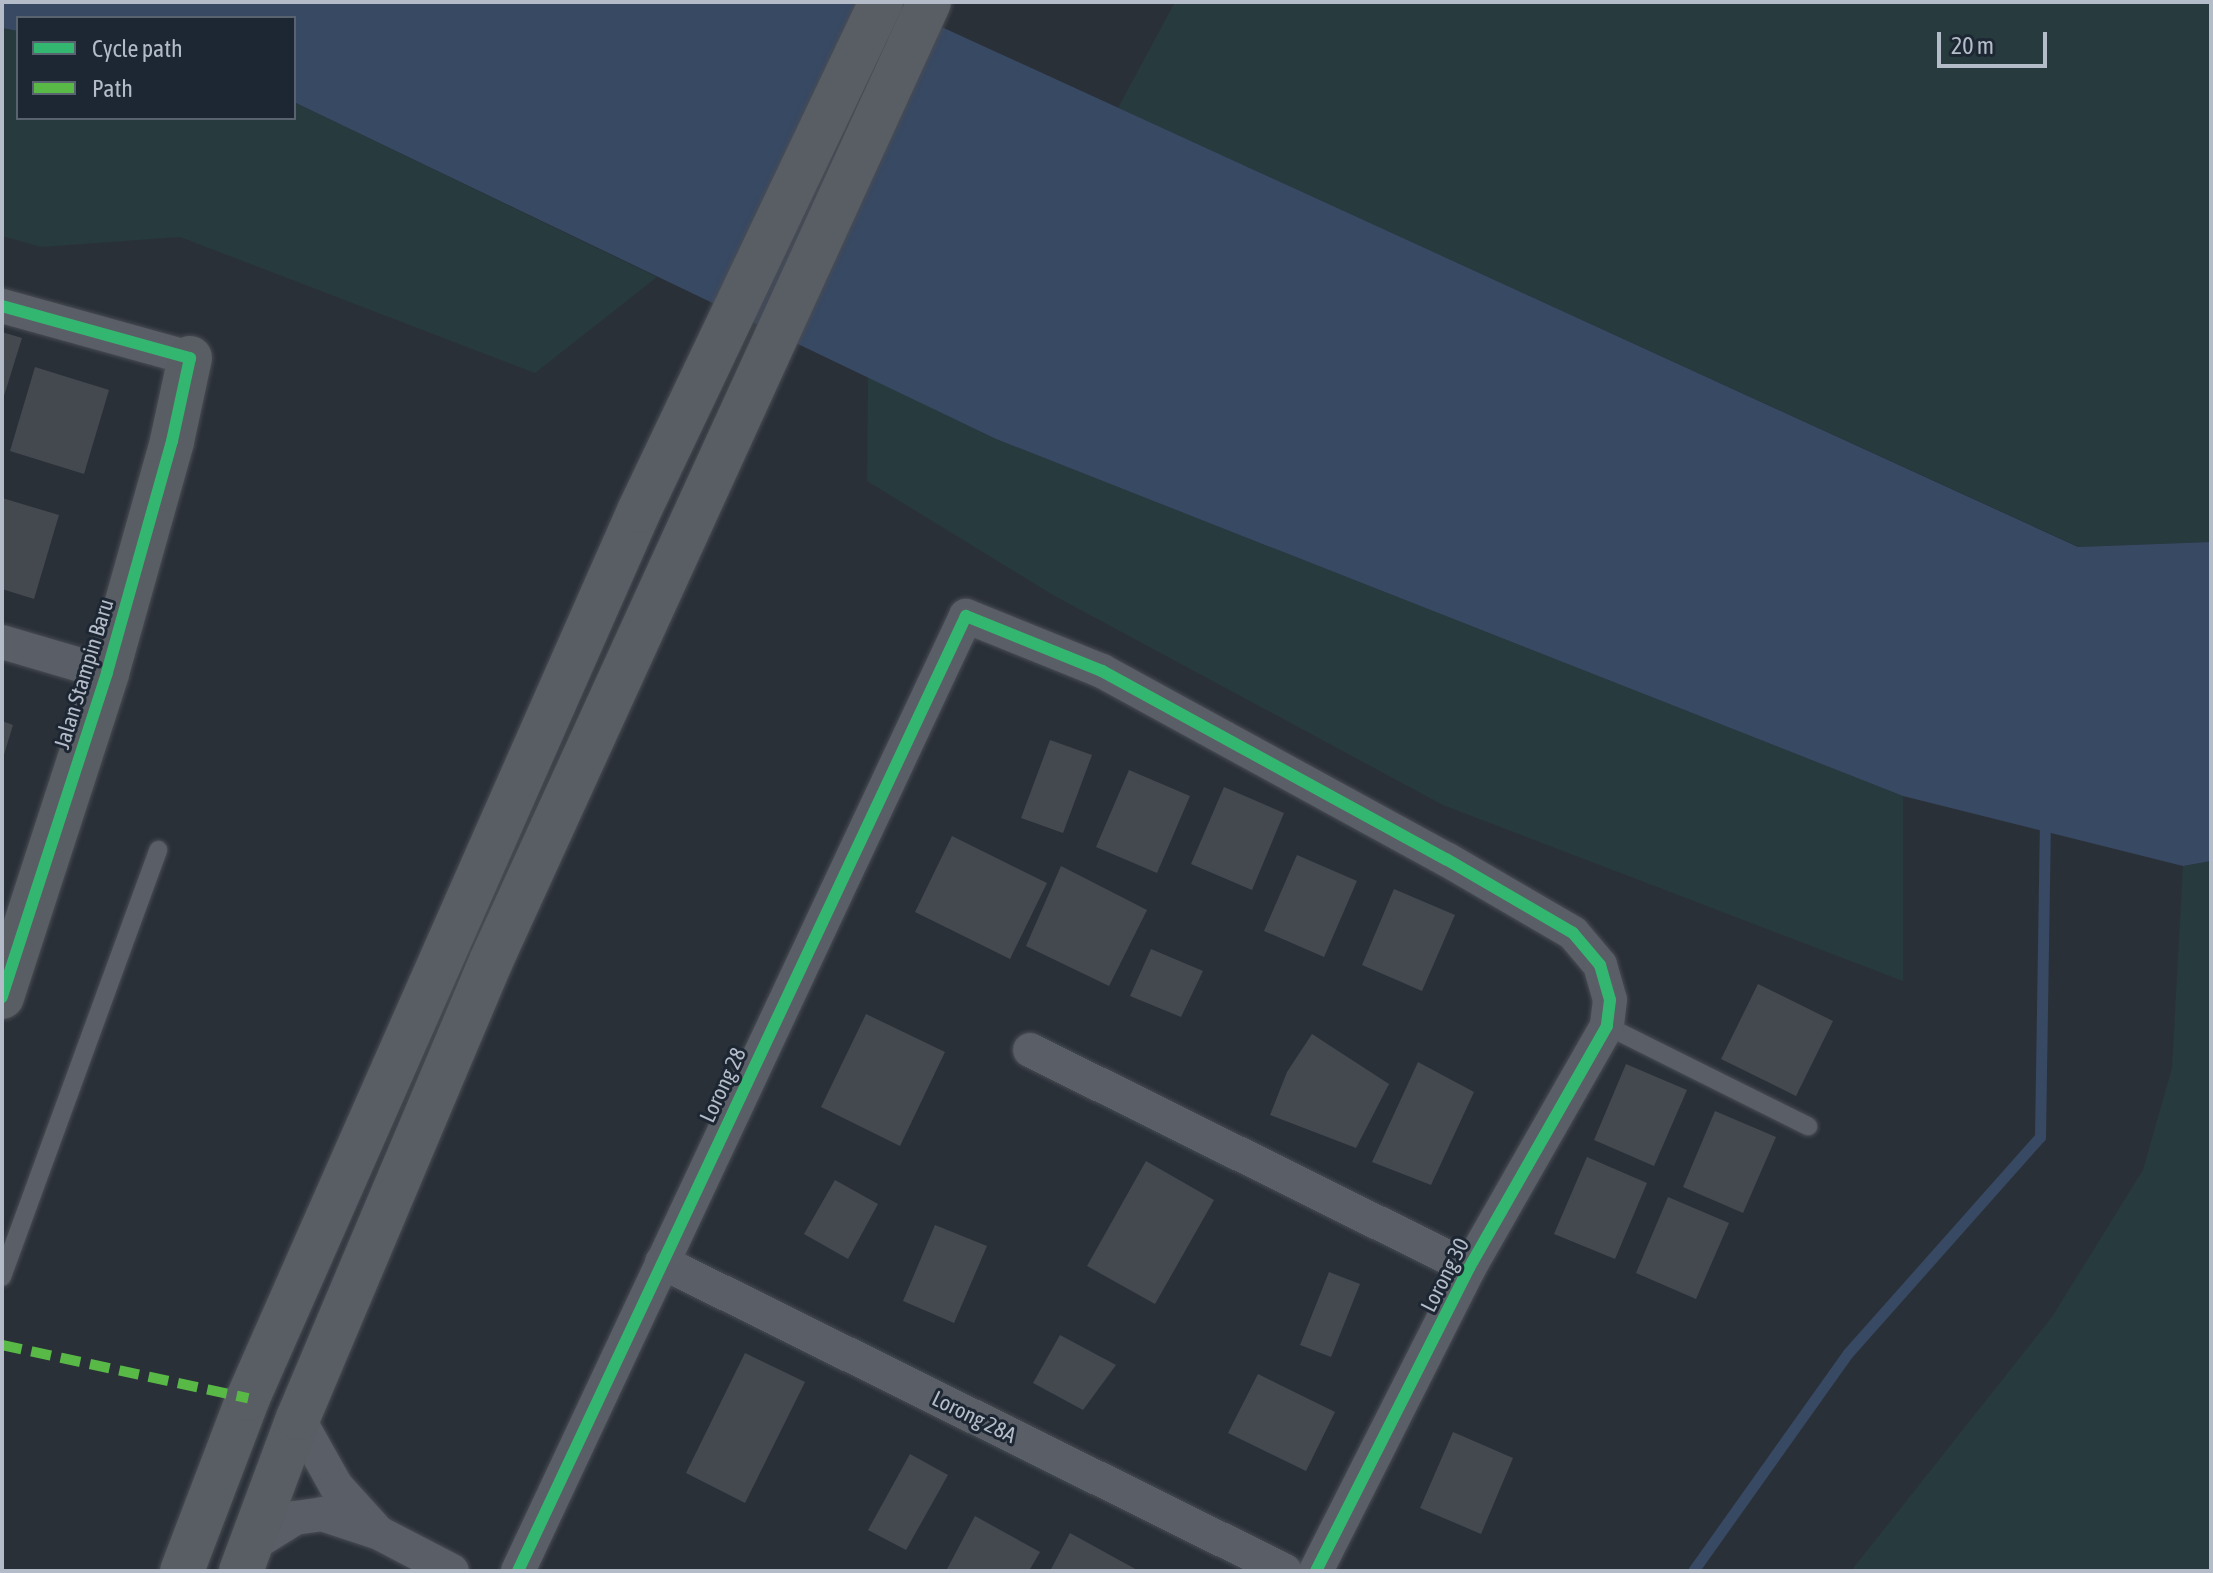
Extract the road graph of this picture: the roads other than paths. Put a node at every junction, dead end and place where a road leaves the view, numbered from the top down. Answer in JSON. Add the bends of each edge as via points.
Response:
{"nodes":[{"id":1,"x":881,"y":2,"type":"edge"},
{"id":2,"x":929,"y":2,"type":"edge"},
{"id":3,"x":2,"y":306,"type":"edge"},
{"id":4,"x":190,"y":358,"type":"joint"},
{"id":5,"x":2,"y":642,"type":"edge"},
{"id":6,"x":107,"y":673,"type":"junction"},
{"id":7,"x":158,"y":850,"type":"dead end"},
{"id":8,"x":2,"y":997,"type":"edge"},
{"id":9,"x":1608,"y":1013,"type":"junction"},
{"id":10,"x":1030,"y":1050,"type":"dead end"},
{"id":11,"x":1808,"y":1126,"type":"dead end"},
{"id":12,"x":662,"y":1262,"type":"junction"},
{"id":13,"x":1469,"y":1268,"type":"junction"},
{"id":14,"x":2,"y":1277,"type":"edge"},
{"id":15,"x":298,"y":1418,"type":"junction"},
{"id":16,"x":379,"y":1533,"type":"junction"},
{"id":17,"x":246,"y":1559,"type":"edge"},
{"id":18,"x":182,"y":1571,"type":"edge"},
{"id":19,"x":452,"y":1571,"type":"edge"},
{"id":20,"x":518,"y":1571,"type":"edge"},
{"id":21,"x":1285,"y":1571,"type":"edge"},
{"id":22,"x":1316,"y":1571,"type":"edge"}],
"edges":[{"from":1,"to":18,"type":"main road","via":[[639,511],[248,1398]]},
{"from":2,"to":15,"type":"main road","via":[[491,961]]},
{"from":3,"to":4,"type":"street"},
{"from":4,"to":6,"type":"main road","name":"Jalan Stampin Baru"},
{"from":5,"to":6,"type":"street"},
{"from":6,"to":8,"type":"main road","name":"Jalan Stampin Baru"},
{"from":7,"to":14,"type":"lane"},
{"from":9,"to":11,"type":"lane"},
{"from":9,"to":12,"type":"street","name":"Lorong 28","via":[[1600,965],[1573,933],[1102,671],[966,616]]},
{"from":9,"to":13,"type":"street","name":"Lorong 30"},
{"from":10,"to":13,"type":"street"},
{"from":12,"to":20,"type":"street","name":"Lorong 28"},
{"from":12,"to":21,"type":"street","name":"Lorong 28A"},
{"from":13,"to":22,"type":"street","name":"Lorong 30"},
{"from":15,"to":16,"type":"street","via":[[336,1486]]},
{"from":15,"to":17,"type":"main road"},
{"from":16,"to":17,"type":"street","via":[[322,1514],[295,1518]]},
{"from":16,"to":19,"type":"street"}]}
